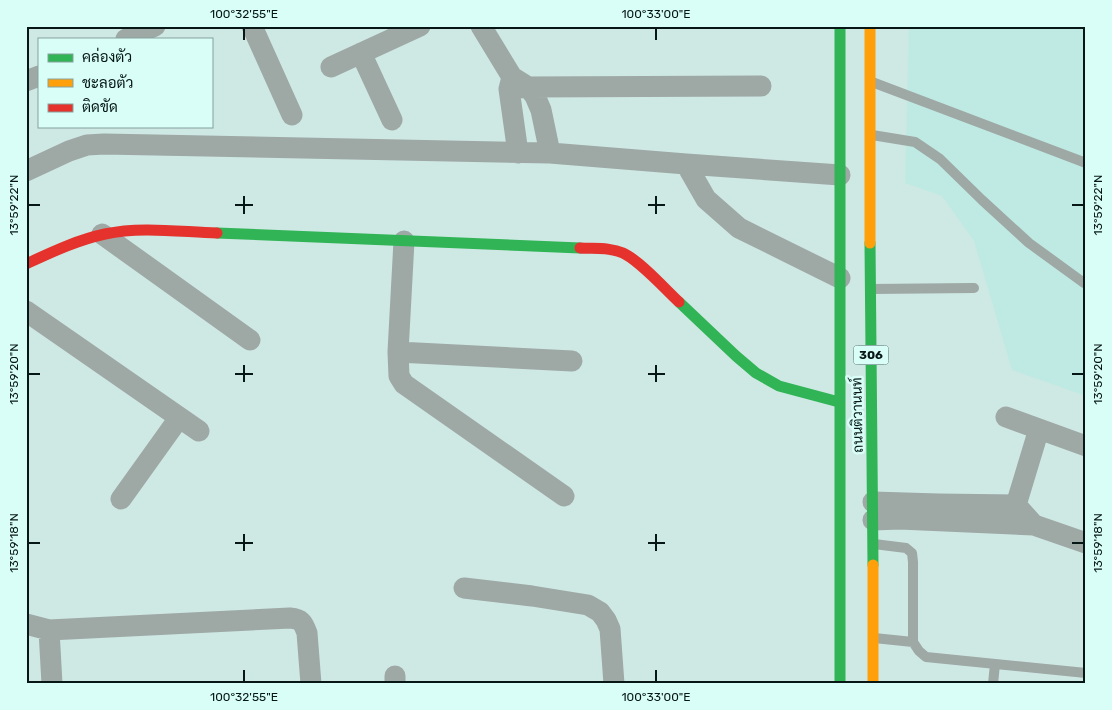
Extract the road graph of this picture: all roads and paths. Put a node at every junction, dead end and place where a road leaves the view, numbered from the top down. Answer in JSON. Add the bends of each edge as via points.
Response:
{"nodes":[{"id":1,"x":154,"y":26,"type":"edge"},
{"id":2,"x":252,"y":26,"type":"edge"},
{"id":3,"x":420,"y":26,"type":"edge"},
{"id":4,"x":481,"y":26,"type":"edge"},
{"id":5,"x":840,"y":26,"type":"edge"},
{"id":6,"x":870,"y":26,"type":"edge"},
{"id":7,"x":128,"y":38,"type":"edge"},
{"id":8,"x":158,"y":38,"type":"edge"},
{"id":9,"x":361,"y":53,"type":"junction"},
{"id":10,"x":330,"y":67,"type":"dead end"},
{"id":11,"x":38,"y":76,"type":"edge"},
{"id":12,"x":26,"y":81,"type":"edge"},
{"id":13,"x":871,"y":82,"type":"junction"},
{"id":14,"x":516,"y":84,"type":"junction"},
{"id":15,"x":761,"y":86,"type":"dead end"},
{"id":16,"x":292,"y":115,"type":"dead end"},
{"id":17,"x":392,"y":120,"type":"dead end"},
{"id":18,"x":871,"y":134,"type":"junction"},
{"id":19,"x":518,"y":153,"type":"junction"},
{"id":20,"x":550,"y":153,"type":"junction"},
{"id":21,"x":1086,"y":163,"type":"edge"},
{"id":22,"x":686,"y":164,"type":"junction"},
{"id":23,"x":26,"y":171,"type":"edge"},
{"id":24,"x":840,"y":174,"type":"junction"},
{"id":25,"x":102,"y":234,"type":"junction"},
{"id":26,"x":404,"y":241,"type":"junction"},
{"id":27,"x":26,"y":264,"type":"edge"},
{"id":28,"x":840,"y":278,"type":"junction"},
{"id":29,"x":1084,"y":283,"type":"dead end"},
{"id":30,"x":974,"y":288,"type":"dead end"},
{"id":31,"x":870,"y":289,"type":"junction"},
{"id":32,"x":26,"y":311,"type":"edge"},
{"id":33,"x":250,"y":340,"type":"dead end"},
{"id":34,"x":398,"y":352,"type":"junction"},
{"id":35,"x":572,"y":361,"type":"dead end"},
{"id":36,"x":839,"y":402,"type":"junction"},
{"id":37,"x":1006,"y":417,"type":"dead end"},
{"id":38,"x":179,"y":418,"type":"junction"},
{"id":39,"x":1039,"y":429,"type":"junction"},
{"id":40,"x":199,"y":431,"type":"dead end"},
{"id":41,"x":1086,"y":446,"type":"edge"},
{"id":42,"x":564,"y":496,"type":"dead end"},
{"id":43,"x":121,"y":499,"type":"dead end"},
{"id":44,"x":1016,"y":505,"type":"junction"},
{"id":45,"x":870,"y":508,"type":"junction"},
{"id":46,"x":1007,"y":524,"type":"junction"},
{"id":47,"x":1034,"y":525,"type":"junction"},
{"id":48,"x":1086,"y":543,"type":"edge"},
{"id":49,"x":873,"y":544,"type":"junction"},
{"id":50,"x":464,"y":588,"type":"dead end"},
{"id":51,"x":26,"y":624,"type":"edge"},
{"id":52,"x":49,"y":630,"type":"junction"},
{"id":53,"x":872,"y":638,"type":"junction"},
{"id":54,"x":913,"y":642,"type":"junction"},
{"id":55,"x":995,"y":664,"type":"junction"},
{"id":56,"x":1086,"y":673,"type":"edge"},
{"id":57,"x":52,"y":684,"type":"edge"},
{"id":58,"x":311,"y":684,"type":"edge"},
{"id":59,"x":614,"y":684,"type":"edge"},
{"id":60,"x":840,"y":684,"type":"edge"},
{"id":61,"x":873,"y":684,"type":"edge"},
{"id":62,"x":993,"y":684,"type":"edge"}],
"edges":[{"from":1,"to":7,"type":"street"},
{"from":1,"to":8,"type":"street"},
{"from":2,"to":16,"type":"street"},
{"from":3,"to":9,"type":"street"},
{"from":4,"to":14,"type":"street"},
{"from":5,"to":24,"type":"main road","name":"ถนนติวานนท์","number":"306"},
{"from":6,"to":13,"type":"main road","name":"ถนนติวานนท์","number":"306"},
{"from":9,"to":10,"type":"street"},
{"from":9,"to":17,"type":"street"},
{"from":11,"to":12,"type":"street"},
{"from":13,"to":18,"type":"main road","name":"ถนนติวานนท์","number":"306"},
{"from":13,"to":21,"type":"lane"},
{"from":14,"to":15,"type":"street"},
{"from":14,"to":19,"type":"street"},
{"from":14,"to":20,"type":"street","via":[[538,103]]},
{"from":18,"to":29,"type":"lane","via":[[915,142],[940,159],[1029,243]]},
{"from":18,"to":31,"type":"main road","name":"ถนนติวานนท์","number":"306"},
{"from":19,"to":20,"type":"street"},
{"from":19,"to":23,"type":"street","via":[[104,144],[69,151]]},
{"from":20,"to":22,"type":"street"},
{"from":22,"to":24,"type":"street"},
{"from":22,"to":28,"type":"street","via":[[706,198],[739,228]]},
{"from":24,"to":28,"type":"main road","name":"ถนนติวานนท์","number":"306"},
{"from":25,"to":26,"type":"main road","via":[[143,230]]},
{"from":25,"to":27,"type":"main road"},
{"from":25,"to":33,"type":"street"},
{"from":26,"to":34,"type":"street"},
{"from":26,"to":36,"type":"main road","via":[[605,249],[623,253],[639,264],[756,373],[779,386]]},
{"from":28,"to":36,"type":"main road","name":"ถนนติวานนท์","number":"306"},
{"from":30,"to":31,"type":"lane"},
{"from":31,"to":45,"type":"main road","name":"ถนนติวานนท์","number":"306"},
{"from":32,"to":38,"type":"street"},
{"from":34,"to":35,"type":"street"},
{"from":34,"to":42,"type":"street","via":[[399,376],[404,384]]},
{"from":36,"to":60,"type":"main road","name":"ถนนติวานนท์","number":"306","via":[[844,503]]},
{"from":37,"to":39,"type":"street"},
{"from":38,"to":40,"type":"street"},
{"from":38,"to":43,"type":"street"},
{"from":39,"to":41,"type":"street"},
{"from":39,"to":44,"type":"street"},
{"from":44,"to":45,"type":"street","via":[[938,504]]},
{"from":44,"to":46,"type":"street"},
{"from":44,"to":47,"type":"street"},
{"from":45,"to":46,"type":"street","via":[[900,519]]},
{"from":45,"to":49,"type":"main road","name":"ถนนติวานนท์","number":"306"},
{"from":46,"to":47,"type":"street"},
{"from":47,"to":48,"type":"street"},
{"from":49,"to":53,"type":"main road","name":"ถนนติวานนท์","number":"306","via":[[869,571]]},
{"from":49,"to":54,"type":"lane","via":[[906,548],[912,553]]},
{"from":50,"to":59,"type":"street","via":[[588,605],[600,612],[610,629]]},
{"from":51,"to":52,"type":"street"},
{"from":52,"to":57,"type":"street"},
{"from":52,"to":58,"type":"street","via":[[298,619],[306,633]]},
{"from":53,"to":54,"type":"lane"},
{"from":53,"to":61,"type":"main road","name":"ถนนติวานนท์","number":"306"},
{"from":54,"to":55,"type":"lane","via":[[926,657]]},
{"from":55,"to":56,"type":"lane"},
{"from":55,"to":62,"type":"lane"}]}
